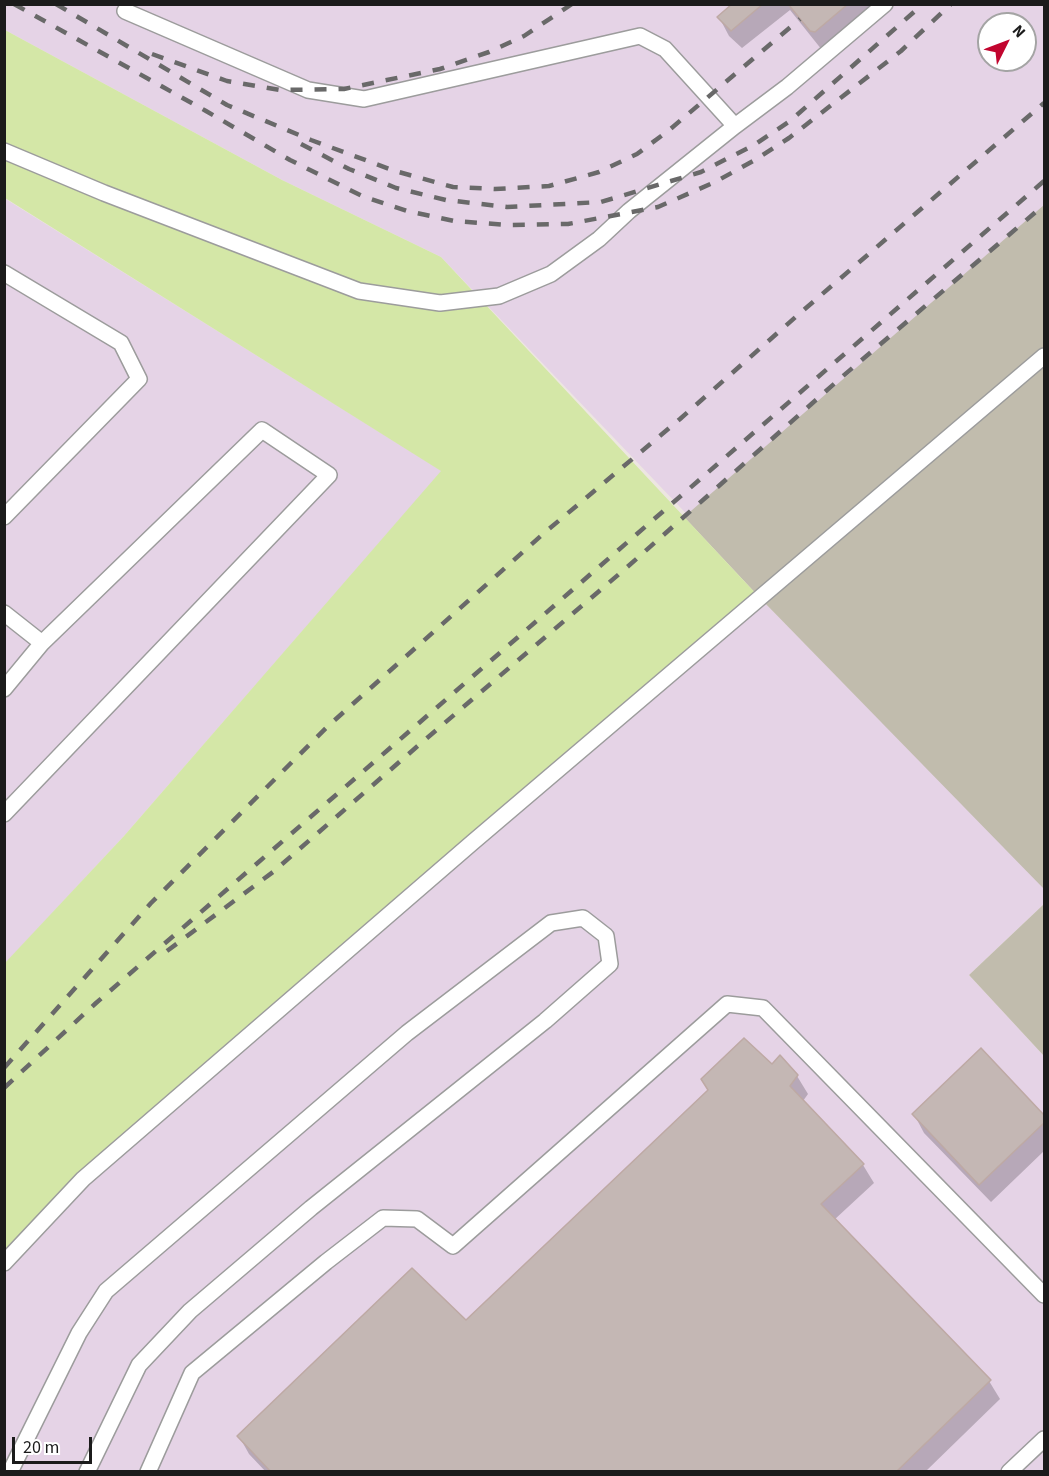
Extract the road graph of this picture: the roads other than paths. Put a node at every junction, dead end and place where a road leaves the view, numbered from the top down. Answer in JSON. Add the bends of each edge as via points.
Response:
{"nodes":[{"id":1,"x":885,"y":4,"type":"edge"},
{"id":2,"x":125,"y":12,"type":"dead end"},
{"id":3,"x":735,"y":126,"type":"junction"},
{"id":4,"x":4,"y":151,"type":"edge"},
{"id":5,"x":4,"y":273,"type":"edge"},
{"id":6,"x":1044,"y":356,"type":"edge"},
{"id":7,"x":4,"y":517,"type":"edge"},
{"id":8,"x":4,"y":613,"type":"edge"},
{"id":9,"x":42,"y":643,"type":"junction"},
{"id":10,"x":4,"y":689,"type":"edge"},
{"id":11,"x":4,"y":814,"type":"edge"},
{"id":12,"x":4,"y":1263,"type":"edge"},
{"id":13,"x":1044,"y":1295,"type":"edge"},
{"id":14,"x":1044,"y":1439,"type":"edge"},
{"id":15,"x":10,"y":1472,"type":"edge"},
{"id":16,"x":87,"y":1472,"type":"edge"},
{"id":17,"x":148,"y":1472,"type":"edge"},
{"id":18,"x":1009,"y":1472,"type":"edge"}],
"edges":[{"from":1,"to":3,"type":"lane"},
{"from":2,"to":3,"type":"lane","via":[[309,90],[364,99],[640,36],[665,49]]},
{"from":3,"to":4,"type":"lane","via":[[551,274],[498,296],[440,303],[359,291]]},
{"from":5,"to":7,"type":"lane","via":[[121,344],[139,379]]},
{"from":6,"to":12,"type":"lane","via":[[83,1179]]},
{"from":8,"to":9,"type":"lane"},
{"from":9,"to":10,"type":"lane"},
{"from":9,"to":11,"type":"lane","via":[[262,430],[329,475]]},
{"from":13,"to":17,"type":"lane","via":[[763,1008],[728,1004],[453,1246],[417,1219],[383,1218],[326,1262],[192,1373]]},
{"from":14,"to":18,"type":"lane"},
{"from":15,"to":16,"type":"lane","via":[[79,1333],[106,1291],[407,1033],[551,923],[583,918],[606,936],[610,964],[190,1311],[139,1365]]}]}
